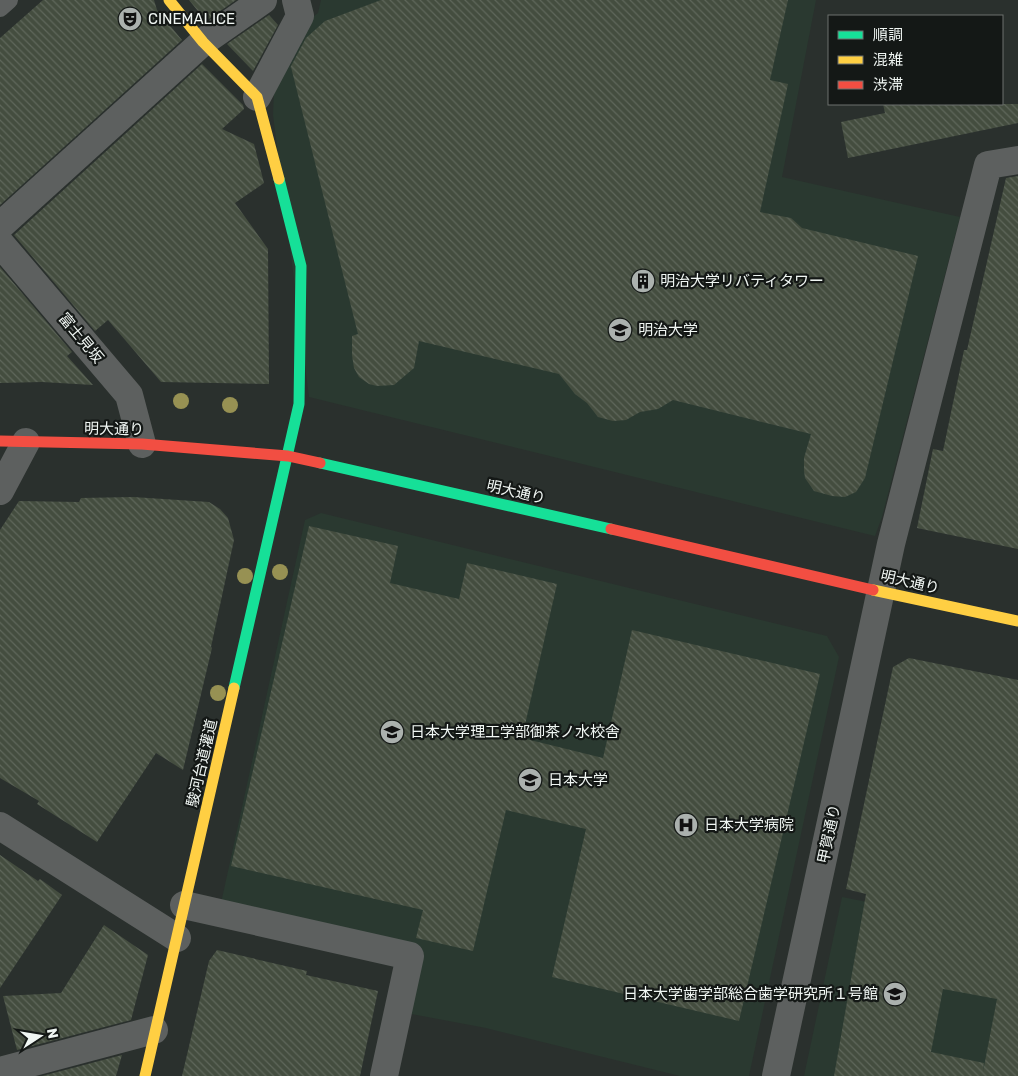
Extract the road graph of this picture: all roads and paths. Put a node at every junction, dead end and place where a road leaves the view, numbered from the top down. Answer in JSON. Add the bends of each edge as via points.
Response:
{"nodes":[{"id":1,"x":9,"y":0,"type":"edge"},
{"id":2,"x":169,"y":0,"type":"edge"},
{"id":3,"x":263,"y":0,"type":"edge"},
{"id":4,"x":296,"y":0,"type":"edge"},
{"id":5,"x":0,"y":8,"type":"edge"},
{"id":6,"x":203,"y":42,"type":"junction"},
{"id":7,"x":257,"y":97,"type":"junction"},
{"id":8,"x":1018,"y":160,"type":"edge"},
{"id":9,"x":0,"y":226,"type":"edge"},
{"id":10,"x":0,"y":243,"type":"edge"},
{"id":11,"x":13,"y":442,"type":"edge"},
{"id":12,"x":142,"y":444,"type":"junction"},
{"id":13,"x":288,"y":456,"type":"junction"},
{"id":14,"x":0,"y":491,"type":"edge"},
{"id":15,"x":881,"y":591,"type":"junction"},
{"id":16,"x":1018,"y":621,"type":"edge"},
{"id":17,"x":0,"y":826,"type":"edge"},
{"id":18,"x":184,"y":905,"type":"junction"},
{"id":19,"x":177,"y":938,"type":"junction"},
{"id":20,"x":154,"y":1030,"type":"junction"},
{"id":21,"x":0,"y":1071,"type":"edge"},
{"id":22,"x":145,"y":1076,"type":"edge"},
{"id":23,"x":384,"y":1076,"type":"edge"},
{"id":24,"x":776,"y":1076,"type":"edge"}],
"edges":[{"from":1,"to":5,"type":"lane"},
{"from":2,"to":6,"type":"street"},
{"from":3,"to":6,"type":"street"},
{"from":4,"to":7,"type":"street","via":[[300,16]]},
{"from":6,"to":7,"type":"street"},
{"from":6,"to":9,"type":"street"},
{"from":7,"to":13,"type":"street","name":"駿河台道灌道","via":[[301,266],[299,404]]},
{"from":8,"to":15,"type":"street","name":"甲賀通り","via":[[988,166]]},
{"from":10,"to":12,"type":"street","name":"富士見坂","via":[[129,395]]},
{"from":11,"to":12,"type":"street","name":"明大通り"},
{"from":11,"to":14,"type":"street"},
{"from":12,"to":13,"type":"street","name":"明大通り"},
{"from":13,"to":15,"type":"street","name":"明大通り"},
{"from":13,"to":18,"type":"street","name":"駿河台道灌道"},
{"from":15,"to":16,"type":"street","name":"明大通り"},
{"from":15,"to":24,"type":"street","name":"甲賀通り"},
{"from":17,"to":19,"type":"street"},
{"from":18,"to":19,"type":"street","name":"駿河台道灌道"},
{"from":18,"to":23,"type":"street","via":[[410,956]]},
{"from":19,"to":20,"type":"street","name":"駿河台道灌道"},
{"from":20,"to":21,"type":"street"},
{"from":20,"to":22,"type":"street","name":"駿河台道灌道"}]}
